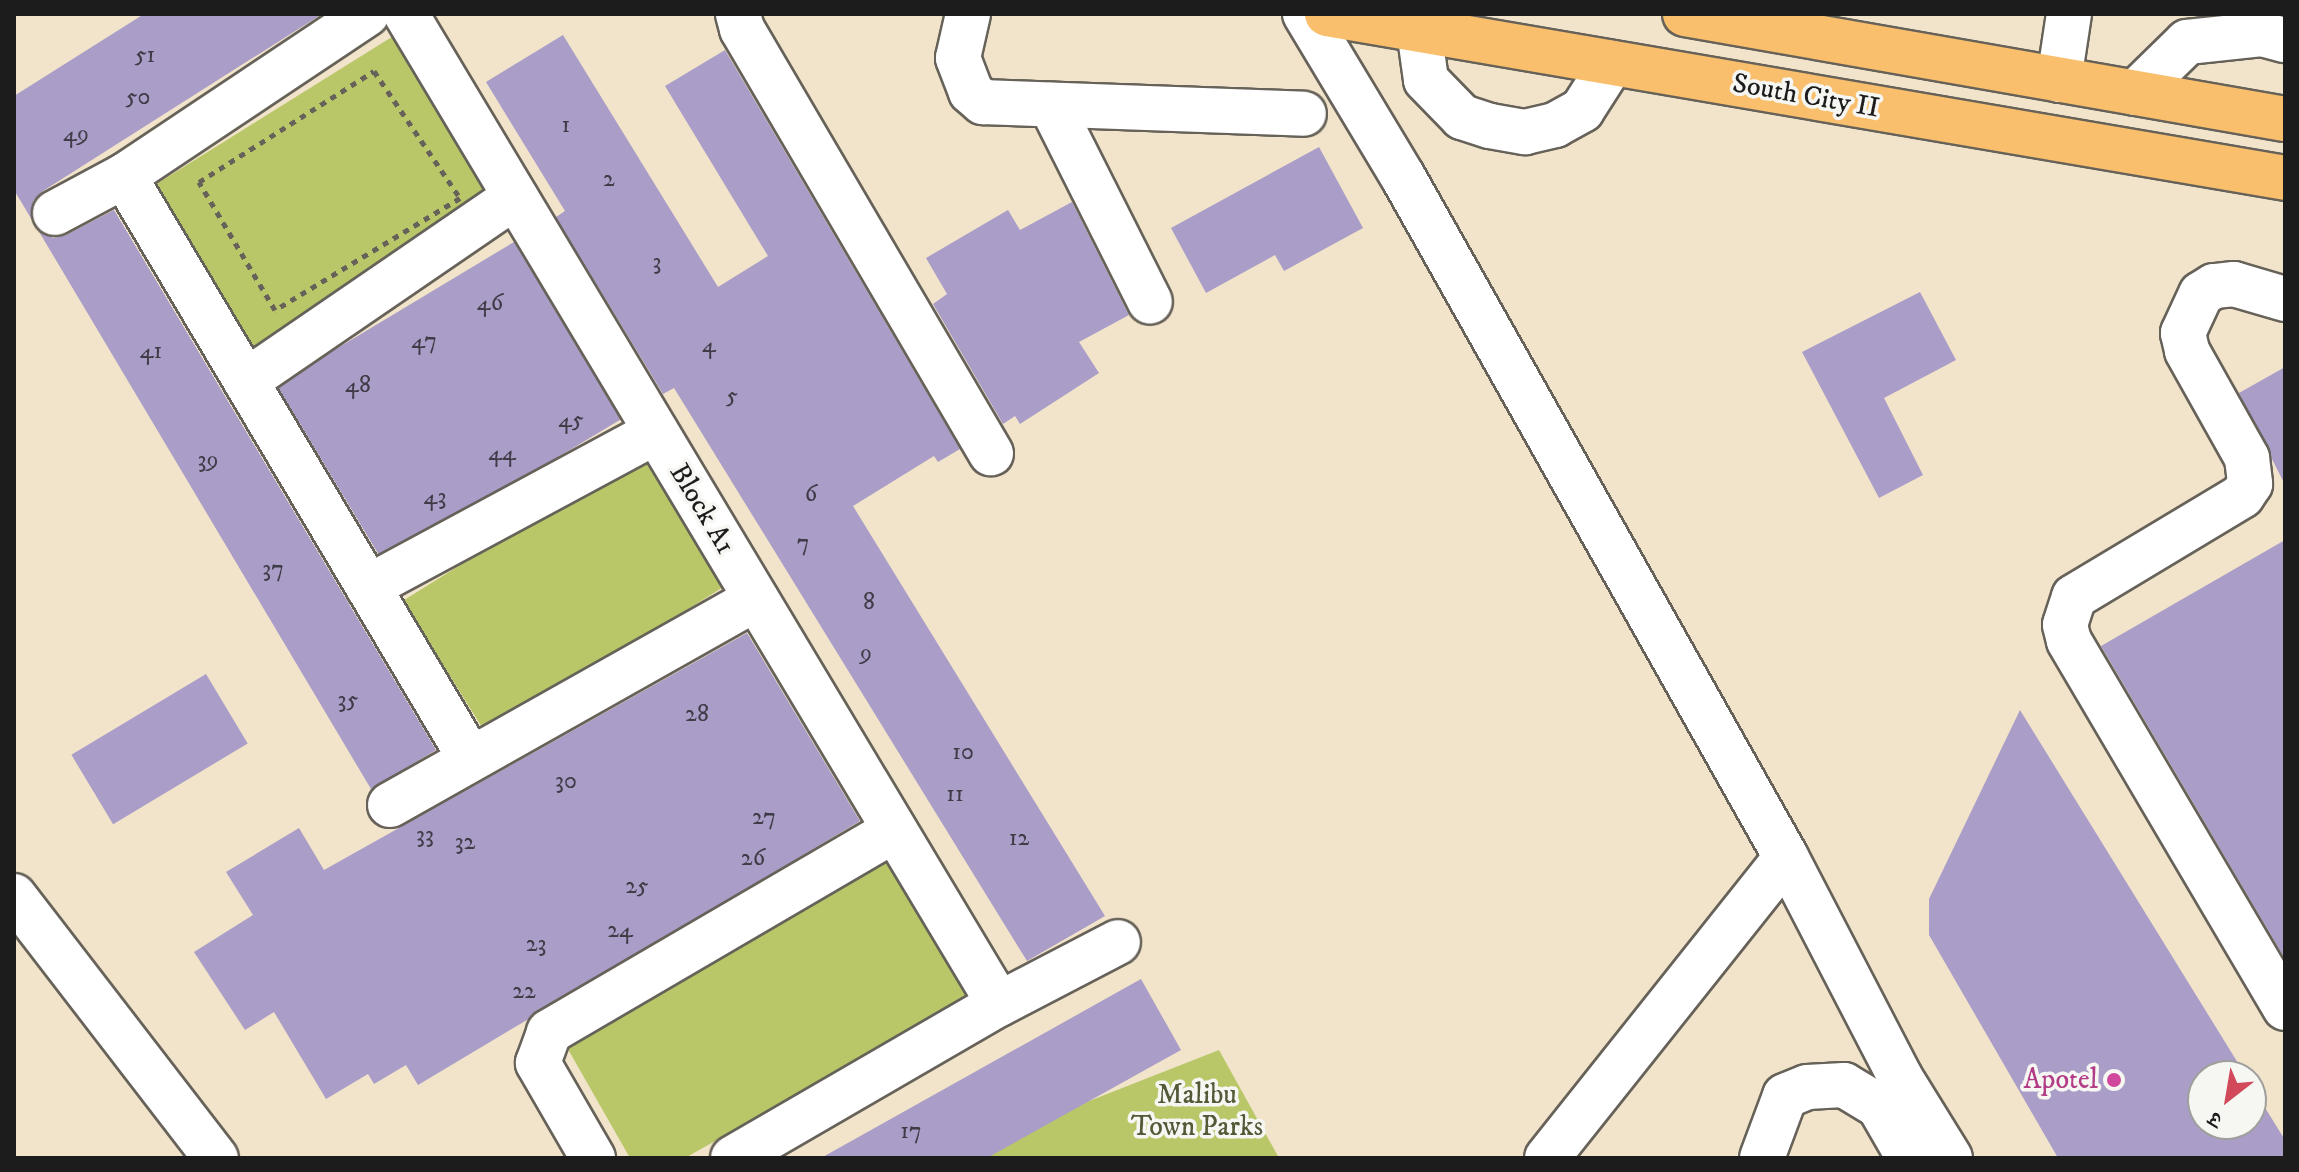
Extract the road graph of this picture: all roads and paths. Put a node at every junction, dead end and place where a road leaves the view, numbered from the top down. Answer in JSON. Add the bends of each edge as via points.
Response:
{"nodes":[{"id":1,"x":367,"y":14,"type":"edge"},
{"id":2,"x":406,"y":14,"type":"edge"},
{"id":3,"x":738,"y":14,"type":"edge"},
{"id":4,"x":968,"y":14,"type":"edge"},
{"id":5,"x":1305,"y":14,"type":"edge"},
{"id":6,"x":1327,"y":14,"type":"edge"},
{"id":7,"x":1685,"y":14,"type":"edge"},
{"id":8,"x":2069,"y":14,"type":"edge"},
{"id":9,"x":1751,"y":20,"type":"edge"},
{"id":10,"x":1419,"y":30,"type":"junction"},
{"id":11,"x":2285,"y":40,"type":"edge"},
{"id":12,"x":1612,"y":63,"type":"junction"},
{"id":13,"x":2059,"y":80,"type":"junction"},
{"id":14,"x":2135,"y":93,"type":"junction"},
{"id":15,"x":1051,"y":105,"type":"junction"},
{"id":16,"x":1304,"y":114,"type":"dead end"},
{"id":17,"x":2285,"y":119,"type":"edge"},
{"id":18,"x":124,"y":176,"type":"junction"},
{"id":19,"x":2285,"y":178,"type":"edge"},
{"id":20,"x":515,"y":197,"type":"junction"},
{"id":21,"x":55,"y":213,"type":"dead end"},
{"id":22,"x":2285,"y":299,"type":"edge"},
{"id":23,"x":1150,"y":302,"type":"dead end"},
{"id":24,"x":275,"y":310,"type":"joint"},
{"id":25,"x":246,"y":381,"type":"junction"},
{"id":26,"x":656,"y":432,"type":"junction"},
{"id":27,"x":991,"y":453,"type":"dead end"},
{"id":28,"x":368,"y":587,"type":"junction"},
{"id":29,"x":756,"y":599,"type":"junction"},
{"id":30,"x":470,"y":758,"type":"junction"},
{"id":31,"x":390,"y":805,"type":"dead end"},
{"id":32,"x":894,"y":830,"type":"junction"},
{"id":33,"x":1786,"y":857,"type":"junction"},
{"id":34,"x":14,"y":896,"type":"edge"},
{"id":35,"x":1118,"y":942,"type":"dead end"},
{"id":36,"x":999,"y":1004,"type":"junction"},
{"id":37,"x":2285,"y":1008,"type":"edge"},
{"id":38,"x":216,"y":1158,"type":"edge"},
{"id":39,"x":593,"y":1158,"type":"edge"},
{"id":40,"x":733,"y":1158,"type":"edge"},
{"id":41,"x":1547,"y":1158,"type":"edge"},
{"id":42,"x":1762,"y":1158,"type":"edge"},
{"id":43,"x":1909,"y":1158,"type":"edge"},
{"id":44,"x":1950,"y":1158,"type":"edge"}],
"edges":[{"from":1,"to":18,"type":"street"},
{"from":2,"to":20,"type":"street","name":"Block A1"},
{"from":3,"to":27,"type":"street"},
{"from":4,"to":15,"type":"street","via":[[958,58],[971,92],[983,102]]},
{"from":5,"to":33,"type":"street","via":[[1403,177]]},
{"from":6,"to":10,"type":"main road","name":"South City II"},
{"from":7,"to":9,"type":"main road"},
{"from":8,"to":13,"type":"street"},
{"from":9,"to":13,"type":"main road"},
{"from":10,"to":12,"type":"main road","name":"South City II"},
{"from":10,"to":12,"type":"street","via":[[1426,80],[1462,117],[1525,132],[1555,125],[1582,110]]},
{"from":11,"to":14,"type":"street","via":[[2262,34],[2187,42]]},
{"from":12,"to":19,"type":"main road","name":"South City II"},
{"from":13,"to":14,"type":"main road"},
{"from":14,"to":17,"type":"main road"},
{"from":15,"to":16,"type":"street"},
{"from":15,"to":23,"type":"street"},
{"from":18,"to":21,"type":"street"},
{"from":18,"to":25,"type":"street"},
{"from":20,"to":25,"type":"street"},
{"from":20,"to":26,"type":"street","name":"Block A1"},
{"from":22,"to":37,"type":"street","via":[[2234,284],[2214,286],[2201,294],[2183,333],[2187,351],[2247,458],[2250,484],[2242,496],[2074,597],[2065,625],[2069,641]]},
{"from":24,"to":24,"type":"path","via":[[199,182],[374,71],[460,198]]},
{"from":25,"to":28,"type":"street"},
{"from":26,"to":28,"type":"street"},
{"from":26,"to":29,"type":"street","name":"Block A1"},
{"from":28,"to":30,"type":"street"},
{"from":29,"to":30,"type":"street"},
{"from":29,"to":32,"type":"street","name":"Block A1"},
{"from":30,"to":31,"type":"street"},
{"from":32,"to":36,"type":"street","name":"Block A1"},
{"from":32,"to":39,"type":"street","via":[[549,1032],[538,1063]]},
{"from":33,"to":41,"type":"street"},
{"from":33,"to":44,"type":"street","via":[[1900,1077]]},
{"from":34,"to":38,"type":"street"},
{"from":35,"to":36,"type":"street"},
{"from":36,"to":40,"type":"street"},
{"from":42,"to":43,"type":"street","via":[[1785,1096],[1807,1087],[1844,1085],[1879,1106]]}]}
